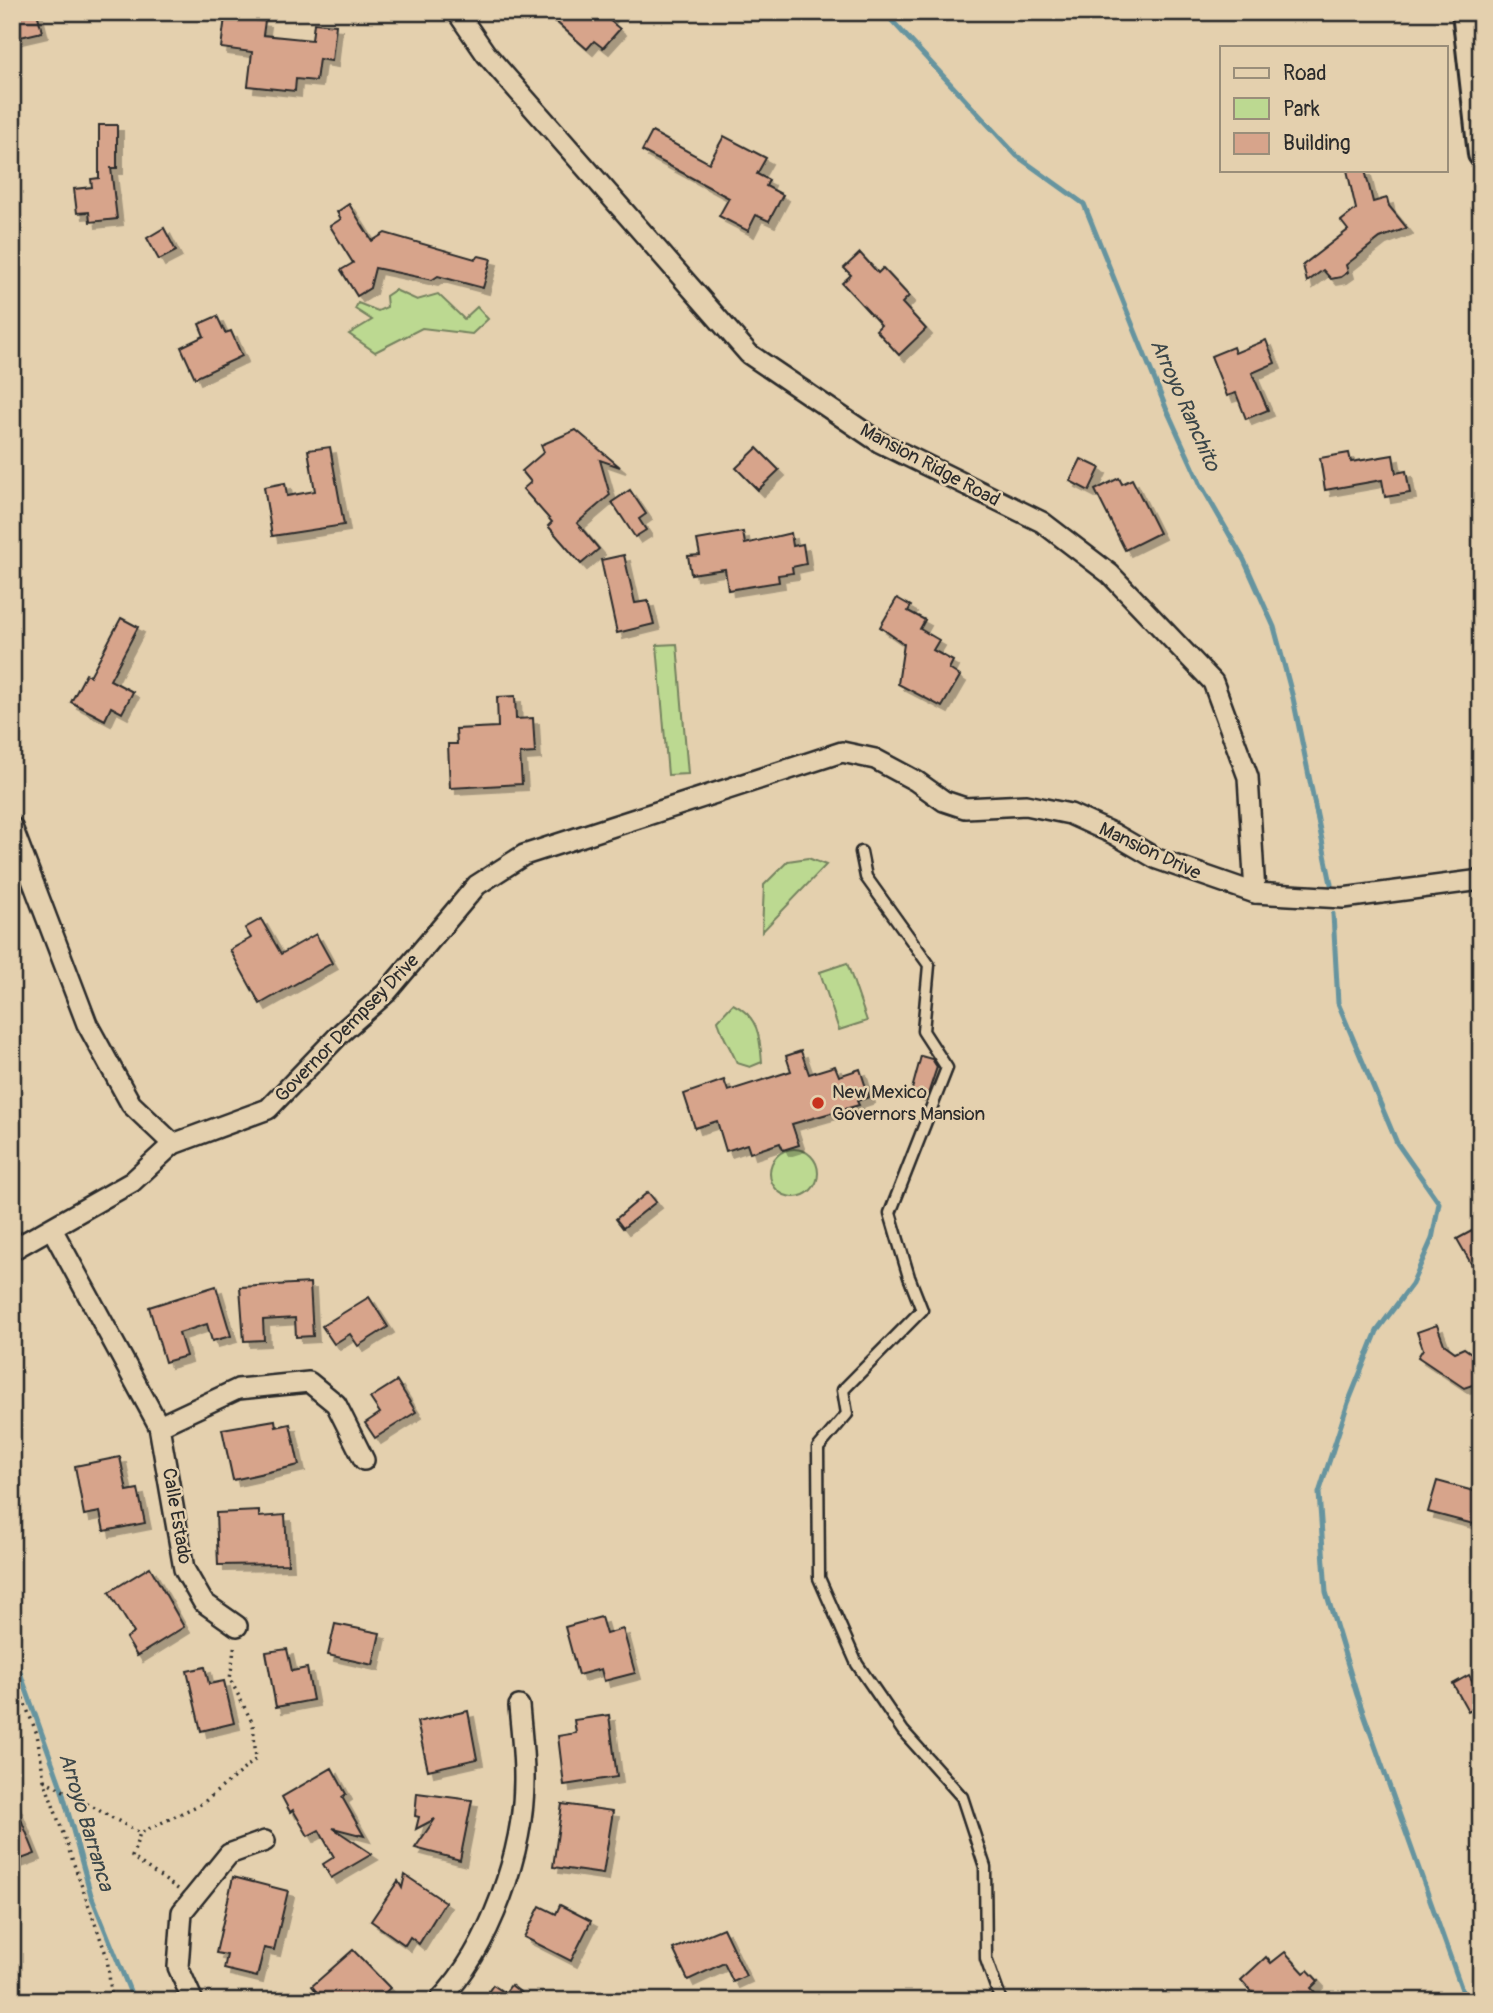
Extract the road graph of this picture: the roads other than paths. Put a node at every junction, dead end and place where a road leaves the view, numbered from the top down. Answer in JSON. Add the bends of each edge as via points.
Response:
{"nodes":[{"id":1,"x":457,"y":12,"type":"edge"},
{"id":2,"x":1465,"y":12,"type":"edge"},
{"id":3,"x":1481,"y":154,"type":"edge"},
{"id":4,"x":1070,"y":814,"type":"joint"},
{"id":5,"x":12,"y":827,"type":"edge"},
{"id":6,"x":861,"y":852,"type":"dead end"},
{"id":7,"x":1481,"y":880,"type":"edge"},
{"id":8,"x":1255,"y":894,"type":"junction"},
{"id":9,"x":173,"y":1144,"type":"junction"},
{"id":10,"x":52,"y":1229,"type":"junction"},
{"id":11,"x":12,"y":1250,"type":"edge"},
{"id":12,"x":159,"y":1426,"type":"junction"},
{"id":13,"x":363,"y":1460,"type":"dead end"},
{"id":14,"x":237,"y":1626,"type":"road end"},
{"id":15,"x":519,"y":1706,"type":"dead end"},
{"id":16,"x":265,"y":1841,"type":"dead end"},
{"id":17,"x":193,"y":2001,"type":"edge"},
{"id":18,"x":439,"y":2001,"type":"edge"},
{"id":19,"x":1001,"y":2001,"type":"edge"}],
"edges":[{"from":1,"to":8,"type":"street","name":"Mansion Ridge Road","via":[[486,54],[749,354],[879,442],[1042,522],[1110,574],[1213,682],[1248,777]]},
{"from":2,"to":3,"type":"street"},
{"from":4,"to":8,"type":"street","name":"Mansion Drive","via":[[1157,859]]},
{"from":4,"to":9,"type":"street","name":"Governor Dempsey Drive","via":[[1026,805],[965,808],[944,801],[875,759],[842,752],[524,855],[477,885],[386,993],[268,1109]]},
{"from":5,"to":9,"type":"street","via":[[87,1024],[131,1104]]},
{"from":6,"to":19,"type":"lane","via":[[866,877],[929,965],[923,1031],[947,1068],[890,1213],[922,1310],[843,1390],[847,1414],[818,1448],[819,1578],[857,1664],[902,1731],[962,1797],[985,1867],[986,1959]]},
{"from":7,"to":8,"type":"street","name":"Mansion Drive","via":[[1343,898]]},
{"from":9,"to":10,"type":"street","via":[[132,1182]]},
{"from":10,"to":11,"type":"street"},
{"from":10,"to":12,"type":"street","name":"Calle Estado"},
{"from":12,"to":13,"type":"street","via":[[238,1390],[309,1382],[336,1404]]},
{"from":12,"to":14,"type":"street","name":"Calle Estado","via":[[184,1569],[203,1602]]},
{"from":15,"to":18,"type":"street","via":[[524,1778],[513,1859],[492,1920],[460,1979]]},
{"from":16,"to":17,"type":"street","via":[[229,1854],[182,1912],[178,1967]]}]}
